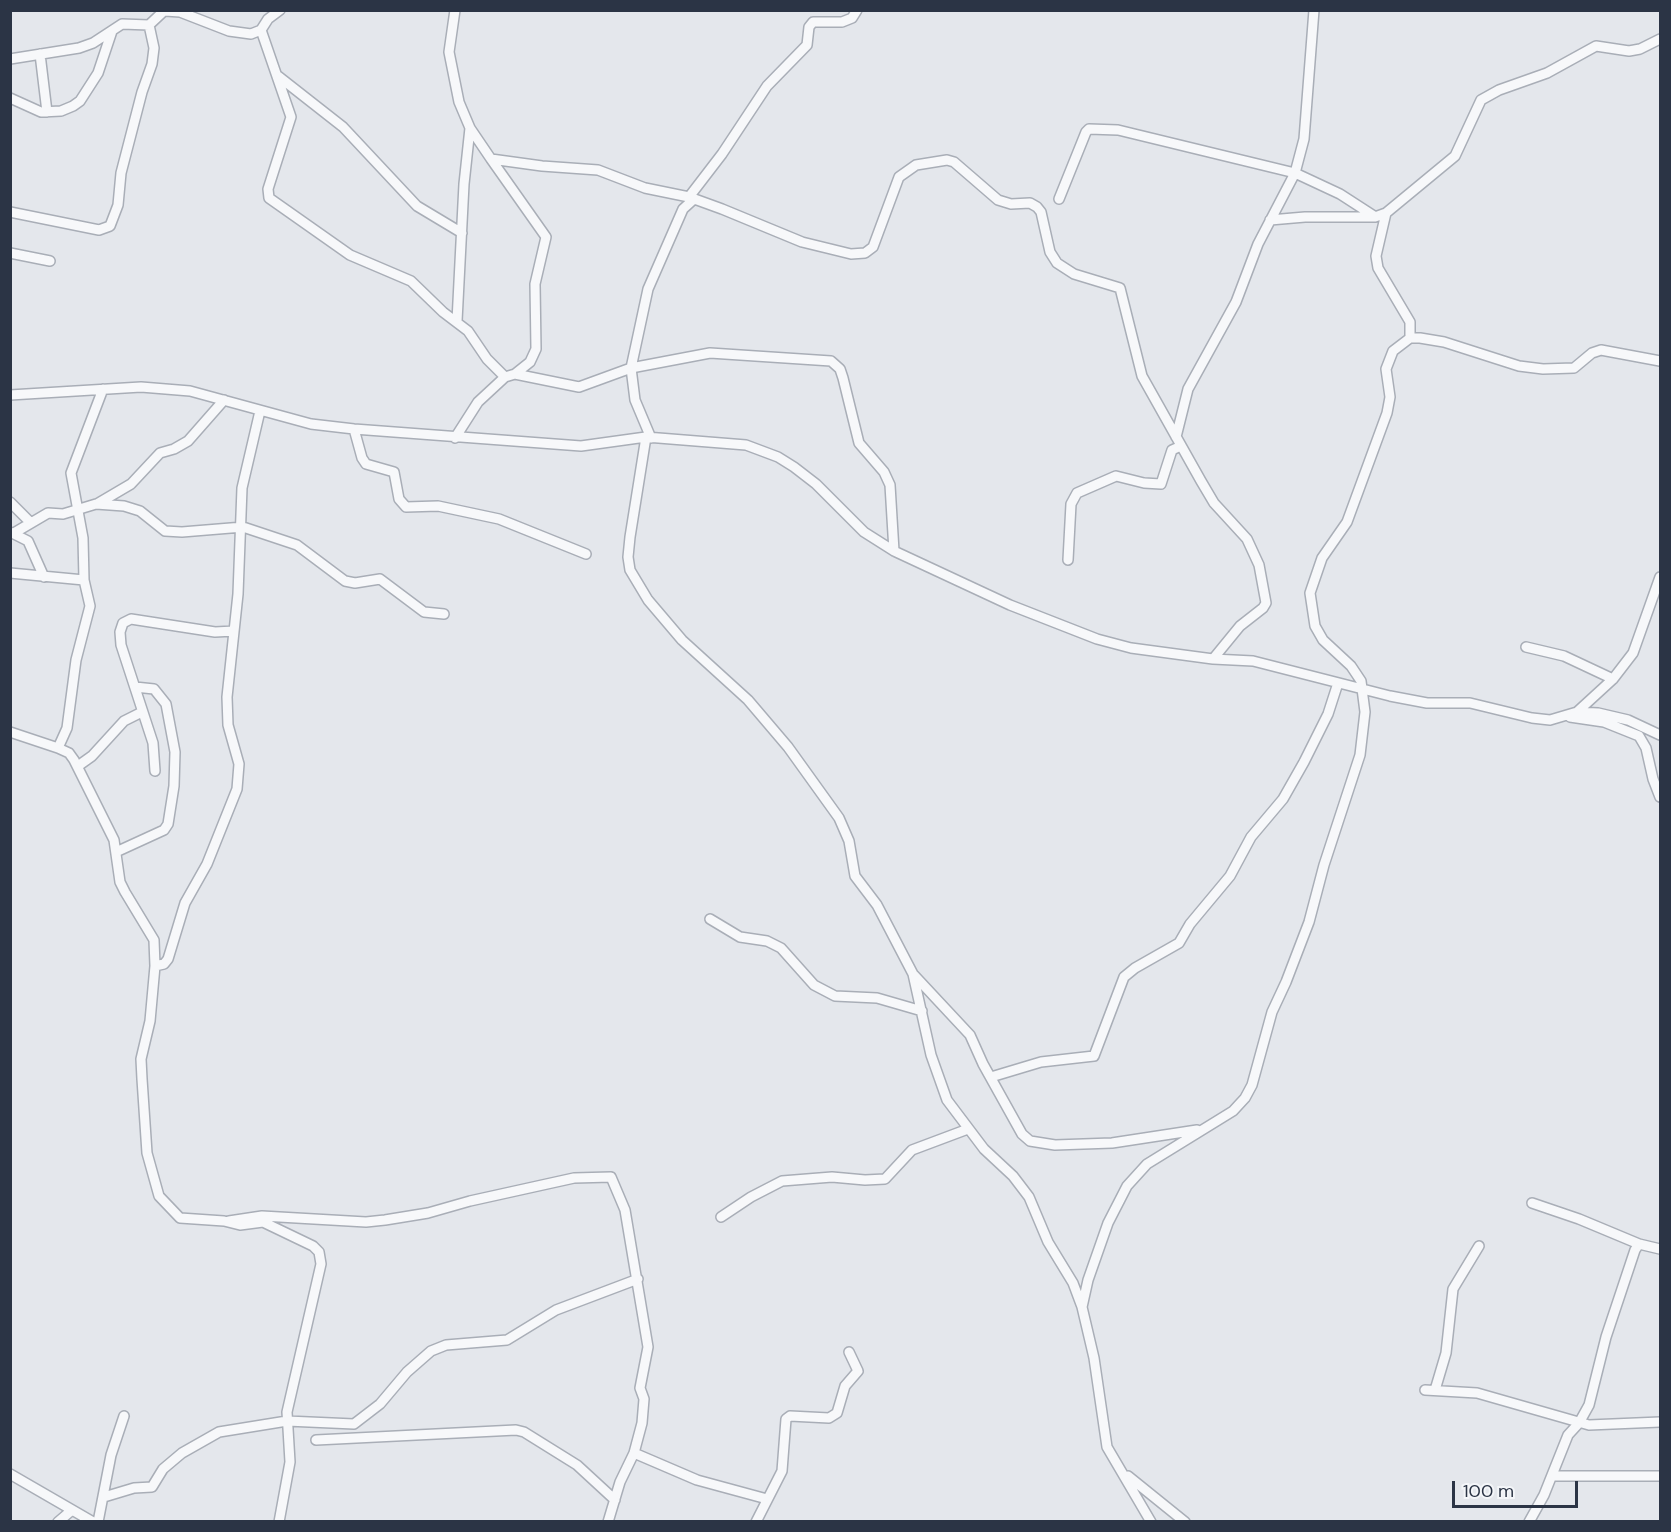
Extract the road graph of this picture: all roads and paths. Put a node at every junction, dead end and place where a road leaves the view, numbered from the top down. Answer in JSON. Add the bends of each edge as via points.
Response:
{"nodes":[{"id":1,"x":280,"y":10,"type":"edge"},
{"id":2,"x":455,"y":10,"type":"edge"},
{"id":3,"x":857,"y":10,"type":"edge"},
{"id":4,"x":1314,"y":10,"type":"edge"},
{"id":5,"x":165,"y":11,"type":"edge"},
{"id":6,"x":149,"y":25,"type":"junction"},
{"id":7,"x":261,"y":30,"type":"junction"},
{"id":8,"x":112,"y":31,"type":"junction"},
{"id":9,"x":1660,"y":39,"type":"edge"},
{"id":10,"x":40,"y":54,"type":"junction"},
{"id":11,"x":10,"y":59,"type":"edge"},
{"id":12,"x":278,"y":76,"type":"junction"},
{"id":13,"x":10,"y":99,"type":"edge"},
{"id":14,"x":47,"y":112,"type":"junction"},
{"id":15,"x":470,"y":129,"type":"junction"},
{"id":16,"x":491,"y":159,"type":"junction"},
{"id":17,"x":1295,"y":173,"type":"junction"},
{"id":18,"x":692,"y":198,"type":"junction"},
{"id":19,"x":1059,"y":200,"type":"dead end"},
{"id":20,"x":10,"y":212,"type":"edge"},
{"id":21,"x":1386,"y":213,"type":"junction"},
{"id":22,"x":1375,"y":217,"type":"junction"},
{"id":23,"x":1270,"y":220,"type":"junction"},
{"id":24,"x":462,"y":233,"type":"junction"},
{"id":25,"x":10,"y":253,"type":"edge"},
{"id":26,"x":50,"y":261,"type":"dead end"},
{"id":27,"x":457,"y":321,"type":"junction"},
{"id":28,"x":1410,"y":338,"type":"junction"},
{"id":29,"x":1660,"y":361,"type":"edge"},
{"id":30,"x":631,"y":368,"type":"junction"},
{"id":31,"x":510,"y":375,"type":"junction"},
{"id":32,"x":104,"y":389,"type":"junction"},
{"id":33,"x":10,"y":395,"type":"edge"},
{"id":34,"x":224,"y":400,"type":"junction"},
{"id":35,"x":260,"y":411,"type":"junction"},
{"id":36,"x":354,"y":429,"type":"junction"},
{"id":37,"x":1176,"y":436,"type":"junction"},
{"id":38,"x":648,"y":437,"type":"junction"},
{"id":39,"x":455,"y":438,"type":"junction"},
{"id":40,"x":1181,"y":446,"type":"junction"},
{"id":41,"x":10,"y":502,"type":"edge"},
{"id":42,"x":96,"y":504,"type":"junction"},
{"id":43,"x":76,"y":509,"type":"junction"},
{"id":44,"x":30,"y":522,"type":"junction"},
{"id":45,"x":243,"y":526,"type":"junction"},
{"id":46,"x":12,"y":532,"type":"edge"},
{"id":47,"x":894,"y":551,"type":"junction"},
{"id":48,"x":585,"y":554,"type":"dead end"},
{"id":49,"x":1068,"y":560,"type":"dead end"},
{"id":50,"x":10,"y":573,"type":"edge"},
{"id":51,"x":44,"y":577,"type":"junction"},
{"id":52,"x":1660,"y":577,"type":"edge"},
{"id":53,"x":84,"y":580,"type":"junction"},
{"id":54,"x":444,"y":614,"type":"dead end"},
{"id":55,"x":234,"y":631,"type":"junction"},
{"id":56,"x":1526,"y":647,"type":"dead end"},
{"id":57,"x":1213,"y":658,"type":"junction"},
{"id":58,"x":1613,"y":679,"type":"junction"},
{"id":59,"x":1338,"y":683,"type":"junction"},
{"id":60,"x":135,"y":687,"type":"junction"},
{"id":61,"x":1364,"y":690,"type":"junction"},
{"id":62,"x":142,"y":712,"type":"junction"},
{"id":63,"x":1577,"y":712,"type":"junction"},
{"id":64,"x":1567,"y":717,"type":"junction"},
{"id":65,"x":10,"y":732,"type":"edge"},
{"id":66,"x":1660,"y":735,"type":"edge"},
{"id":67,"x":58,"y":748,"type":"junction"},
{"id":68,"x":78,"y":766,"type":"junction"},
{"id":69,"x":155,"y":771,"type":"dead end"},
{"id":70,"x":1660,"y":797,"type":"edge"},
{"id":71,"x":116,"y":852,"type":"junction"},
{"id":72,"x":710,"y":919,"type":"dead end"},
{"id":73,"x":155,"y":966,"type":"junction"},
{"id":74,"x":913,"y":974,"type":"junction"},
{"id":75,"x":922,"y":1011,"type":"junction"},
{"id":76,"x":991,"y":1077,"type":"junction"},
{"id":77,"x":968,"y":1129,"type":"junction"},
{"id":78,"x":1202,"y":1129,"type":"junction"},
{"id":79,"x":1532,"y":1203,"type":"dead end"},
{"id":80,"x":721,"y":1217,"type":"dead end"},
{"id":81,"x":227,"y":1222,"type":"junction"},
{"id":82,"x":1639,"y":1244,"type":"junction"},
{"id":83,"x":1479,"y":1246,"type":"dead end"},
{"id":84,"x":1660,"y":1250,"type":"edge"},
{"id":85,"x":638,"y":1279,"type":"junction"},
{"id":86,"x":1082,"y":1307,"type":"junction"},
{"id":87,"x":849,"y":1352,"type":"dead end"},
{"id":88,"x":1425,"y":1390,"type":"dead end"},
{"id":89,"x":1435,"y":1390,"type":"junction"},
{"id":90,"x":124,"y":1416,"type":"dead end"},
{"id":91,"x":286,"y":1421,"type":"junction"},
{"id":92,"x":1660,"y":1422,"type":"edge"},
{"id":93,"x":1579,"y":1423,"type":"junction"},
{"id":94,"x":316,"y":1440,"type":"dead end"},
{"id":95,"x":634,"y":1453,"type":"junction"},
{"id":96,"x":1121,"y":1470,"type":"junction"},
{"id":97,"x":10,"y":1474,"type":"edge"},
{"id":98,"x":1552,"y":1476,"type":"junction"},
{"id":99,"x":1660,"y":1476,"type":"edge"},
{"id":100,"x":104,"y":1497,"type":"junction"},
{"id":101,"x":767,"y":1499,"type":"junction"},
{"id":102,"x":615,"y":1500,"type":"junction"},
{"id":103,"x":72,"y":1510,"type":"junction"},
{"id":104,"x":58,"y":1521,"type":"edge"},
{"id":105,"x":93,"y":1521,"type":"edge"},
{"id":106,"x":98,"y":1521,"type":"edge"},
{"id":107,"x":279,"y":1521,"type":"edge"},
{"id":108,"x":608,"y":1521,"type":"edge"},
{"id":109,"x":756,"y":1521,"type":"edge"},
{"id":110,"x":1151,"y":1521,"type":"edge"},
{"id":111,"x":1185,"y":1521,"type":"edge"},
{"id":112,"x":1529,"y":1521,"type":"edge"}],
"edges":[{"from":1,"to":7,"type":"street"},
{"from":2,"to":15,"type":"street","via":[[451,72]]},
{"from":3,"to":18,"type":"street","via":[[852,18],[842,22],[813,21],[807,45],[766,86]]},
{"from":4,"to":17,"type":"street","via":[[1304,139]]},
{"from":5,"to":6,"type":"street"},
{"from":5,"to":7,"type":"street","via":[[195,16],[236,32],[251,34]]},
{"from":6,"to":8,"type":"street","via":[[122,24]]},
{"from":6,"to":20,"type":"street","via":[[154,48],[152,64],[110,226],[99,230]]},
{"from":7,"to":12,"type":"street"},
{"from":8,"to":10,"type":"street","via":[[79,48]]},
{"from":8,"to":14,"type":"street","via":[[98,72],[80,101],[61,111]]},
{"from":9,"to":21,"type":"street","via":[[1629,51],[1596,46],[1547,73],[1481,100],[1455,156]]},
{"from":10,"to":11,"type":"street"},
{"from":10,"to":14,"type":"street"},
{"from":12,"to":24,"type":"street","via":[[344,127],[417,206]]},
{"from":12,"to":27,"type":"street","via":[[291,117],[268,189],[269,198],[350,255],[411,281]]},
{"from":13,"to":14,"type":"street"},
{"from":15,"to":16,"type":"street"},
{"from":15,"to":24,"type":"street"},
{"from":16,"to":18,"type":"street","via":[[598,170],[645,188]]},
{"from":16,"to":31,"type":"street","via":[[546,237],[535,284],[536,349],[530,362]]},
{"from":17,"to":19,"type":"street","via":[[1150,136],[1089,129],[1076,151]]},
{"from":17,"to":22,"type":"street","via":[[1340,194]]},
{"from":17,"to":23,"type":"street"},
{"from":18,"to":30,"type":"street","via":[[683,209],[648,288]]},
{"from":18,"to":37,"type":"street","via":[[802,242],[851,254],[865,253],[878,238],[899,177],[916,165],[954,162],[998,200],[1037,207],[1050,252],[1066,270],[1119,288],[1142,376]]},
{"from":21,"to":22,"type":"street"},
{"from":21,"to":28,"type":"street","via":[[1376,256],[1378,268],[1410,321]]},
{"from":22,"to":23,"type":"street"},
{"from":23,"to":37,"type":"street","via":[[1236,302],[1188,389]]},
{"from":24,"to":27,"type":"street"},
{"from":25,"to":26,"type":"street"},
{"from":27,"to":31,"type":"street","via":[[476,339],[487,359]]},
{"from":28,"to":29,"type":"street","via":[[1444,342],[1519,366],[1543,369],[1574,368],[1601,350]]},
{"from":28,"to":61,"type":"street","via":[[1388,359],[1387,413],[1347,522],[1322,558],[1310,593],[1315,626],[1323,640],[1358,674]]},
{"from":30,"to":31,"type":"street","via":[[579,387]]},
{"from":30,"to":38,"type":"street","via":[[633,392]]},
{"from":30,"to":47,"type":"street","via":[[722,352],[771,359],[822,359],[836,364],[859,443],[890,485]]},
{"from":31,"to":39,"type":"street","via":[[478,402]]},
{"from":32,"to":33,"type":"street"},
{"from":32,"to":34,"type":"street","via":[[180,390]]},
{"from":32,"to":43,"type":"street","via":[[71,473]]},
{"from":34,"to":35,"type":"street"},
{"from":34,"to":42,"type":"street","via":[[188,441],[160,453],[131,484]]},
{"from":35,"to":36,"type":"street","via":[[311,424]]},
{"from":35,"to":45,"type":"street","via":[[243,478]]},
{"from":36,"to":39,"type":"street"},
{"from":36,"to":48,"type":"street","via":[[362,458],[371,466],[394,472],[399,499],[406,507],[438,506],[499,519]]},
{"from":37,"to":40,"type":"street"},
{"from":38,"to":39,"type":"street","via":[[581,446]]},
{"from":38,"to":47,"type":"street","via":[[746,445],[778,457],[816,484],[864,532]]},
{"from":38,"to":74,"type":"street","via":[[630,537],[630,570],[648,600],[682,640],[748,700],[788,747],[835,813],[849,841],[855,876],[877,905]]},
{"from":40,"to":49,"type":"street","via":[[1172,450],[1161,484],[1116,476],[1077,493],[1071,504]]},
{"from":40,"to":57,"type":"street","via":[[1214,503],[1247,539],[1265,595],[1263,608],[1240,626]]},
{"from":41,"to":44,"type":"street"},
{"from":42,"to":43,"type":"street"},
{"from":42,"to":45,"type":"street","via":[[140,511],[165,531]]},
{"from":43,"to":44,"type":"street","via":[[63,514],[48,513]]},
{"from":43,"to":53,"type":"street"},
{"from":44,"to":46,"type":"street"},
{"from":45,"to":54,"type":"street","via":[[297,545],[345,581],[380,579],[424,612]]},
{"from":45,"to":55,"type":"street"},
{"from":46,"to":51,"type":"street","via":[[34,549]]},
{"from":47,"to":57,"type":"street","via":[[1062,627],[1131,648]]},
{"from":50,"to":51,"type":"street"},
{"from":51,"to":53,"type":"street"},
{"from":52,"to":58,"type":"street","via":[[1633,653]]},
{"from":53,"to":67,"type":"street","via":[[90,606],[76,660],[68,728]]},
{"from":55,"to":60,"type":"street","via":[[127,621],[120,632],[121,645]]},
{"from":55,"to":73,"type":"street","via":[[227,709],[239,764],[237,789],[212,855],[185,903],[168,959]]},
{"from":56,"to":58,"type":"street","via":[[1564,656]]},
{"from":57,"to":59,"type":"street","via":[[1253,660]]},
{"from":58,"to":63,"type":"street"},
{"from":59,"to":61,"type":"street"},
{"from":59,"to":76,"type":"street","via":[[1328,714],[1304,762],[1283,799],[1251,837],[1230,876],[1179,943],[1124,977],[1094,1056],[1041,1062]]},
{"from":60,"to":62,"type":"street"},
{"from":60,"to":71,"type":"street","via":[[154,689],[166,704],[175,752],[174,786],[164,830]]},
{"from":61,"to":64,"type":"street","via":[[1427,702],[1470,704],[1532,718]]},
{"from":61,"to":78,"type":"street","via":[[1360,755],[1309,922],[1272,1012],[1252,1085],[1233,1111]]},
{"from":62,"to":68,"type":"street","via":[[124,721]]},
{"from":62,"to":69,"type":"street","via":[[153,742]]},
{"from":63,"to":64,"type":"street"},
{"from":63,"to":66,"type":"street","via":[[1628,720]]},
{"from":64,"to":70,"type":"street","via":[[1604,722],[1639,736],[1644,741]]},
{"from":65,"to":67,"type":"street"},
{"from":67,"to":68,"type":"street","via":[[69,753]]},
{"from":68,"to":71,"type":"street","via":[[114,840]]},
{"from":71,"to":73,"type":"street","via":[[125,892],[153,940]]},
{"from":72,"to":75,"type":"street","via":[[740,937],[767,941],[781,948],[814,985],[835,996],[877,998]]},
{"from":73,"to":81,"type":"street","via":[[150,1021],[141,1059],[148,1157],[159,1196],[177,1216],[188,1221]]},
{"from":74,"to":75,"type":"street"},
{"from":74,"to":76,"type":"street","via":[[969,1035]]},
{"from":75,"to":77,"type":"street","via":[[939,1083]]},
{"from":76,"to":78,"type":"street","via":[[1022,1134],[1041,1144],[1112,1143]]},
{"from":77,"to":80,"type":"street","via":[[912,1150],[885,1179],[832,1177],[782,1181]]},
{"from":77,"to":86,"type":"street","via":[[1029,1197]]},
{"from":78,"to":86,"type":"street","via":[[1147,1164],[1127,1186],[1108,1223]]},
{"from":79,"to":82,"type":"street"},
{"from":81,"to":85,"type":"street","via":[[262,1216],[385,1220],[574,1178],[605,1176],[613,1180],[625,1210]]},
{"from":81,"to":91,"type":"street","via":[[267,1223],[313,1246],[320,1256]]},
{"from":82,"to":84,"type":"street"},
{"from":82,"to":93,"type":"street","via":[[1606,1336],[1589,1404]]},
{"from":83,"to":89,"type":"street","via":[[1453,1289],[1446,1353]]},
{"from":85,"to":91,"type":"street","via":[[556,1310],[507,1340],[446,1345],[431,1351],[380,1404],[354,1424]]},
{"from":85,"to":95,"type":"street","via":[[648,1347],[640,1388],[644,1399],[642,1423]]},
{"from":86,"to":96,"type":"street","via":[[1106,1443]]},
{"from":87,"to":101,"type":"street","via":[[858,1371],[845,1386],[837,1413],[828,1418],[786,1419],[782,1471]]},
{"from":88,"to":89,"type":"street"},
{"from":89,"to":93,"type":"street","via":[[1497,1398]]},
{"from":90,"to":100,"type":"street","via":[[111,1455]]},
{"from":91,"to":100,"type":"street","via":[[219,1432],[182,1453],[163,1469],[152,1487]]},
{"from":91,"to":107,"type":"street","via":[[290,1462]]},
{"from":92,"to":93,"type":"street"},
{"from":93,"to":98,"type":"street","via":[[1568,1435]]},
{"from":94,"to":102,"type":"street","via":[[516,1430],[577,1465]]},
{"from":95,"to":101,"type":"street","via":[[697,1480]]},
{"from":95,"to":102,"type":"street"},
{"from":96,"to":110,"type":"street"},
{"from":96,"to":111,"type":"street"},
{"from":97,"to":103,"type":"street"},
{"from":98,"to":99,"type":"street"},
{"from":98,"to":112,"type":"street"},
{"from":100,"to":106,"type":"street"},
{"from":101,"to":109,"type":"street"},
{"from":102,"to":108,"type":"street"},
{"from":103,"to":104,"type":"street"},
{"from":103,"to":105,"type":"street"}]}
